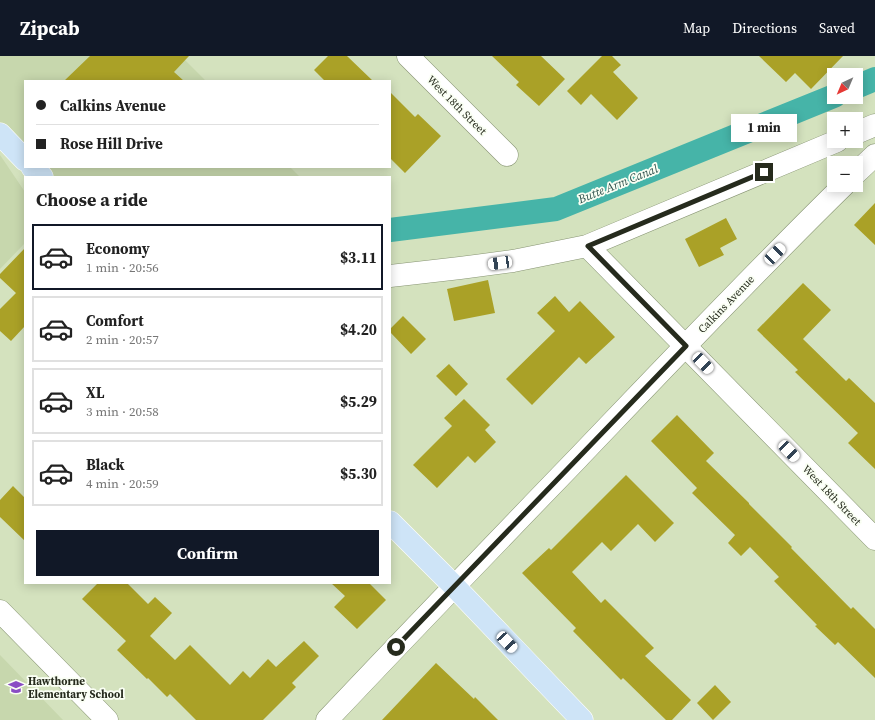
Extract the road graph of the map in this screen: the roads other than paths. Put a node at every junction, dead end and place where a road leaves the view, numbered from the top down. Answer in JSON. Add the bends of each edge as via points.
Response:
{"nodes":[{"id":1,"x":408,"y":56,"type":"edge"},
{"id":2,"x":875,"y":125,"type":"edge"},
{"id":3,"x":863,"y":130,"type":"edge"},
{"id":4,"x":0,"y":134,"type":"edge"},
{"id":5,"x":827,"y":145,"type":"edge"},
{"id":6,"x":507,"y":155,"type":"dead end"},
{"id":7,"x":875,"y":155,"type":"edge"},
{"id":8,"x":24,"y":159,"type":"edge"},
{"id":9,"x":863,"y":166,"type":"edge"},
{"id":10,"x":33,"y":168,"type":"edge"},
{"id":11,"x":41,"y":176,"type":"edge"},
{"id":12,"x":837,"y":192,"type":"edge"},
{"id":13,"x":588,"y":246,"type":"junction"},
{"id":14,"x":391,"y":276,"type":"edge"},
{"id":15,"x":686,"y":346,"type":"junction"},
{"id":16,"x":391,"y":523,"type":"edge"},
{"id":17,"x":875,"y":539,"type":"edge"},
{"id":18,"x":454,"y":586,"type":"junction"},
{"id":19,"x":0,"y":612,"type":"edge"},
{"id":20,"x":106,"y":720,"type":"edge"},
{"id":21,"x":327,"y":720,"type":"edge"},
{"id":22,"x":582,"y":720,"type":"edge"}],
"edges":[{"from":1,"to":6,"type":"street","name":"West 18th Street"},
{"from":2,"to":3,"type":"street"},
{"from":4,"to":8,"type":"main road"},
{"from":5,"to":13,"type":"street"},
{"from":7,"to":9,"type":"street"},
{"from":10,"to":11,"type":"main road"},
{"from":12,"to":15,"type":"street","name":"Calkins Avenue"},
{"from":13,"to":14,"type":"street","via":[[513,261]]},
{"from":13,"to":15,"type":"street","name":"West 18th Street"},
{"from":15,"to":17,"type":"street","name":"West 18th Street"},
{"from":15,"to":18,"type":"street","name":"Calkins Avenue"},
{"from":16,"to":18,"type":"main road"},
{"from":18,"to":21,"type":"street","name":"Calkins Avenue"},
{"from":18,"to":22,"type":"main road"},
{"from":19,"to":20,"type":"street"}]}
